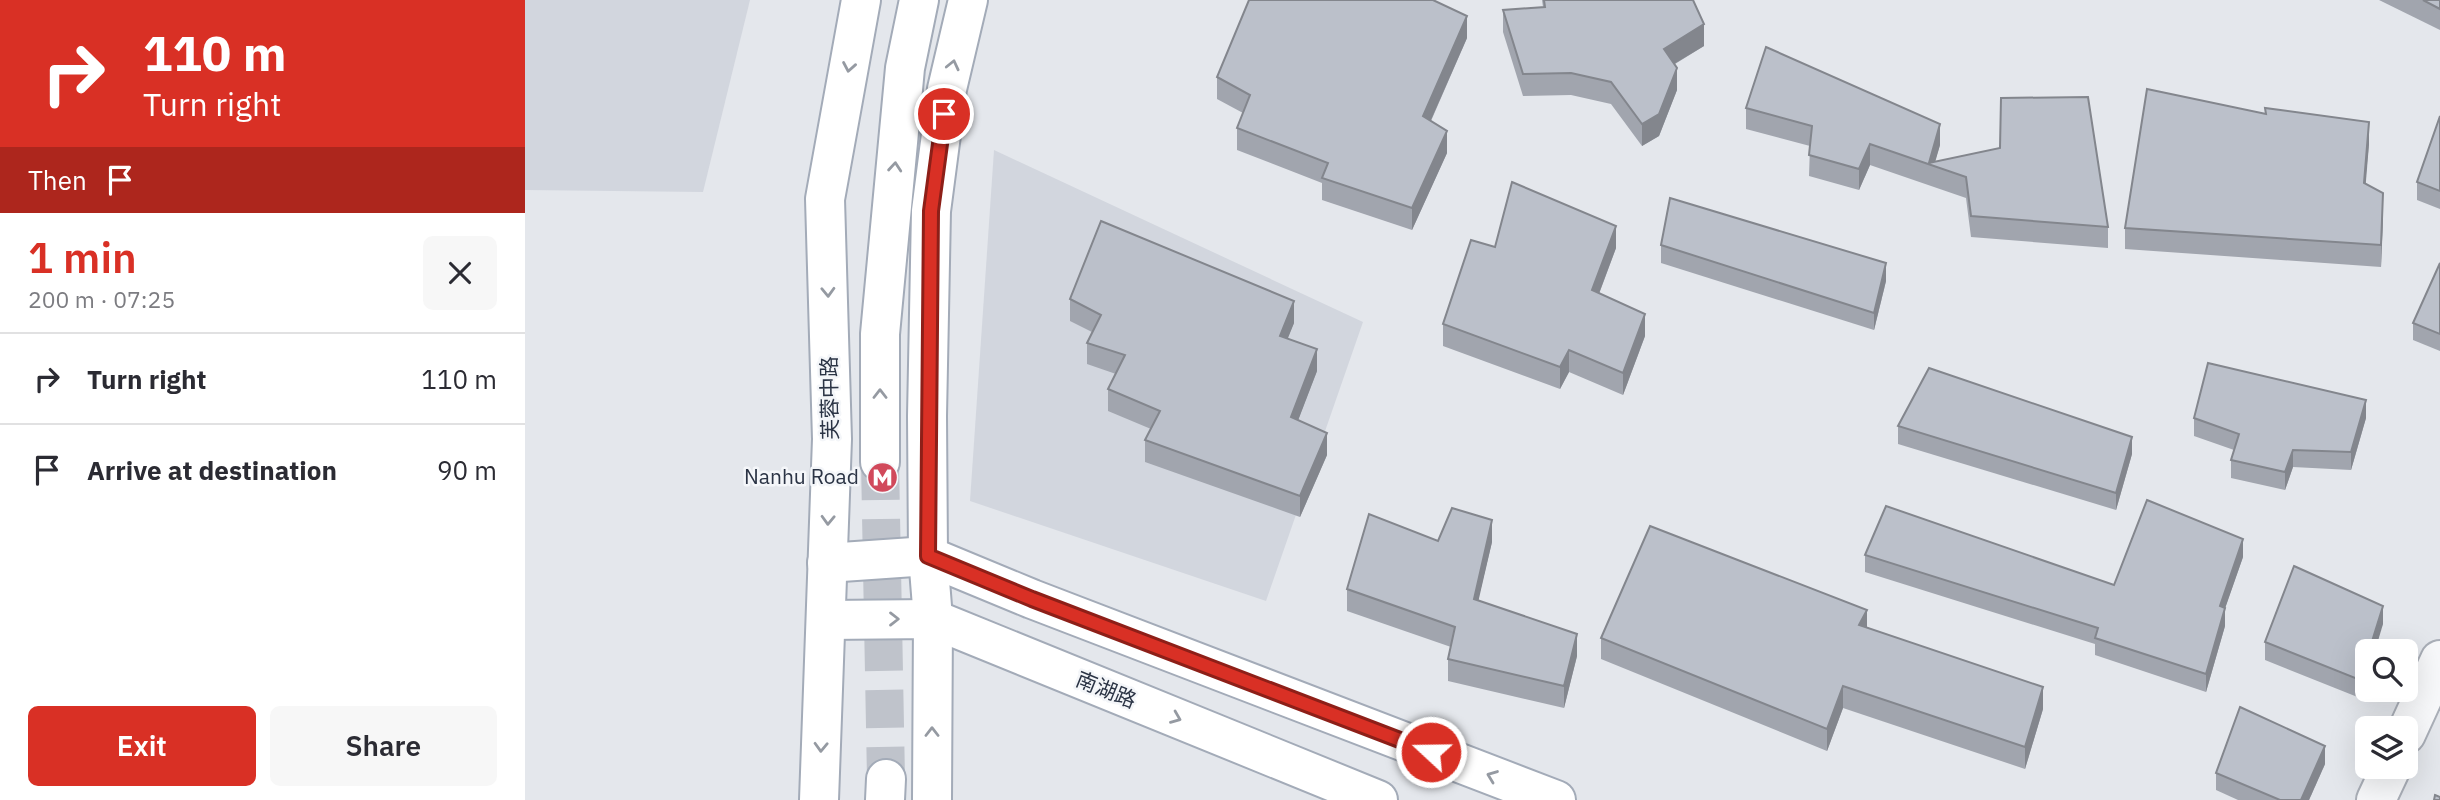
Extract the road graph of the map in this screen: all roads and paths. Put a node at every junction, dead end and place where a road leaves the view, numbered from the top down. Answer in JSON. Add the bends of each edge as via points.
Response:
{"nodes":[{"id":1,"x":861,"y":0,"type":"edge"},
{"id":2,"x":919,"y":0,"type":"edge"},
{"id":3,"x":968,"y":0,"type":"edge"},
{"id":4,"x":880,"y":462,"type":"tunnel mouth"},
{"id":5,"x":928,"y":556,"type":"junction"},
{"id":6,"x":827,"y":563,"type":"junction"},
{"id":7,"x":933,"y":619,"type":"junction"},
{"id":8,"x":826,"y":620,"type":"junction"},
{"id":9,"x":2440,"y":660,"type":"edge"},
{"id":10,"x":2414,"y":716,"type":"edge"},
{"id":11,"x":2386,"y":779,"type":"edge"},
{"id":12,"x":819,"y":800,"type":"edge"},
{"id":13,"x":932,"y":800,"type":"edge"},
{"id":14,"x":1378,"y":800,"type":"edge"},
{"id":15,"x":1556,"y":800,"type":"edge"},
{"id":16,"x":2377,"y":800,"type":"edge"}],
"edges":[{"from":1,"to":6,"type":"main road","name":"芙蓉中路","one_way":true,"via":[[825,199],[832,439]]},
{"from":4,"to":2,"type":"main road","one_way":true,"via":[[880,334],[905,68]]},
{"from":5,"to":3,"type":"main road","one_way":true,"via":[[931,211],[947,89]]},
{"from":5,"to":6,"type":"main road"},
{"from":5,"to":7,"type":"main road"},
{"from":15,"to":5,"type":"main road","one_way":true},
{"from":6,"to":8,"type":"main road","name":"芙蓉中路"},
{"from":8,"to":7,"type":"main road","name":"南湖路","one_way":true},
{"from":13,"to":7,"type":"main road","one_way":true},
{"from":7,"to":14,"type":"main road","name":"南湖路","one_way":true},
{"from":8,"to":12,"type":"main road","name":"芙蓉中路","one_way":true},
{"from":9,"to":10,"type":"street"},
{"from":11,"to":16,"type":"street"}]}
